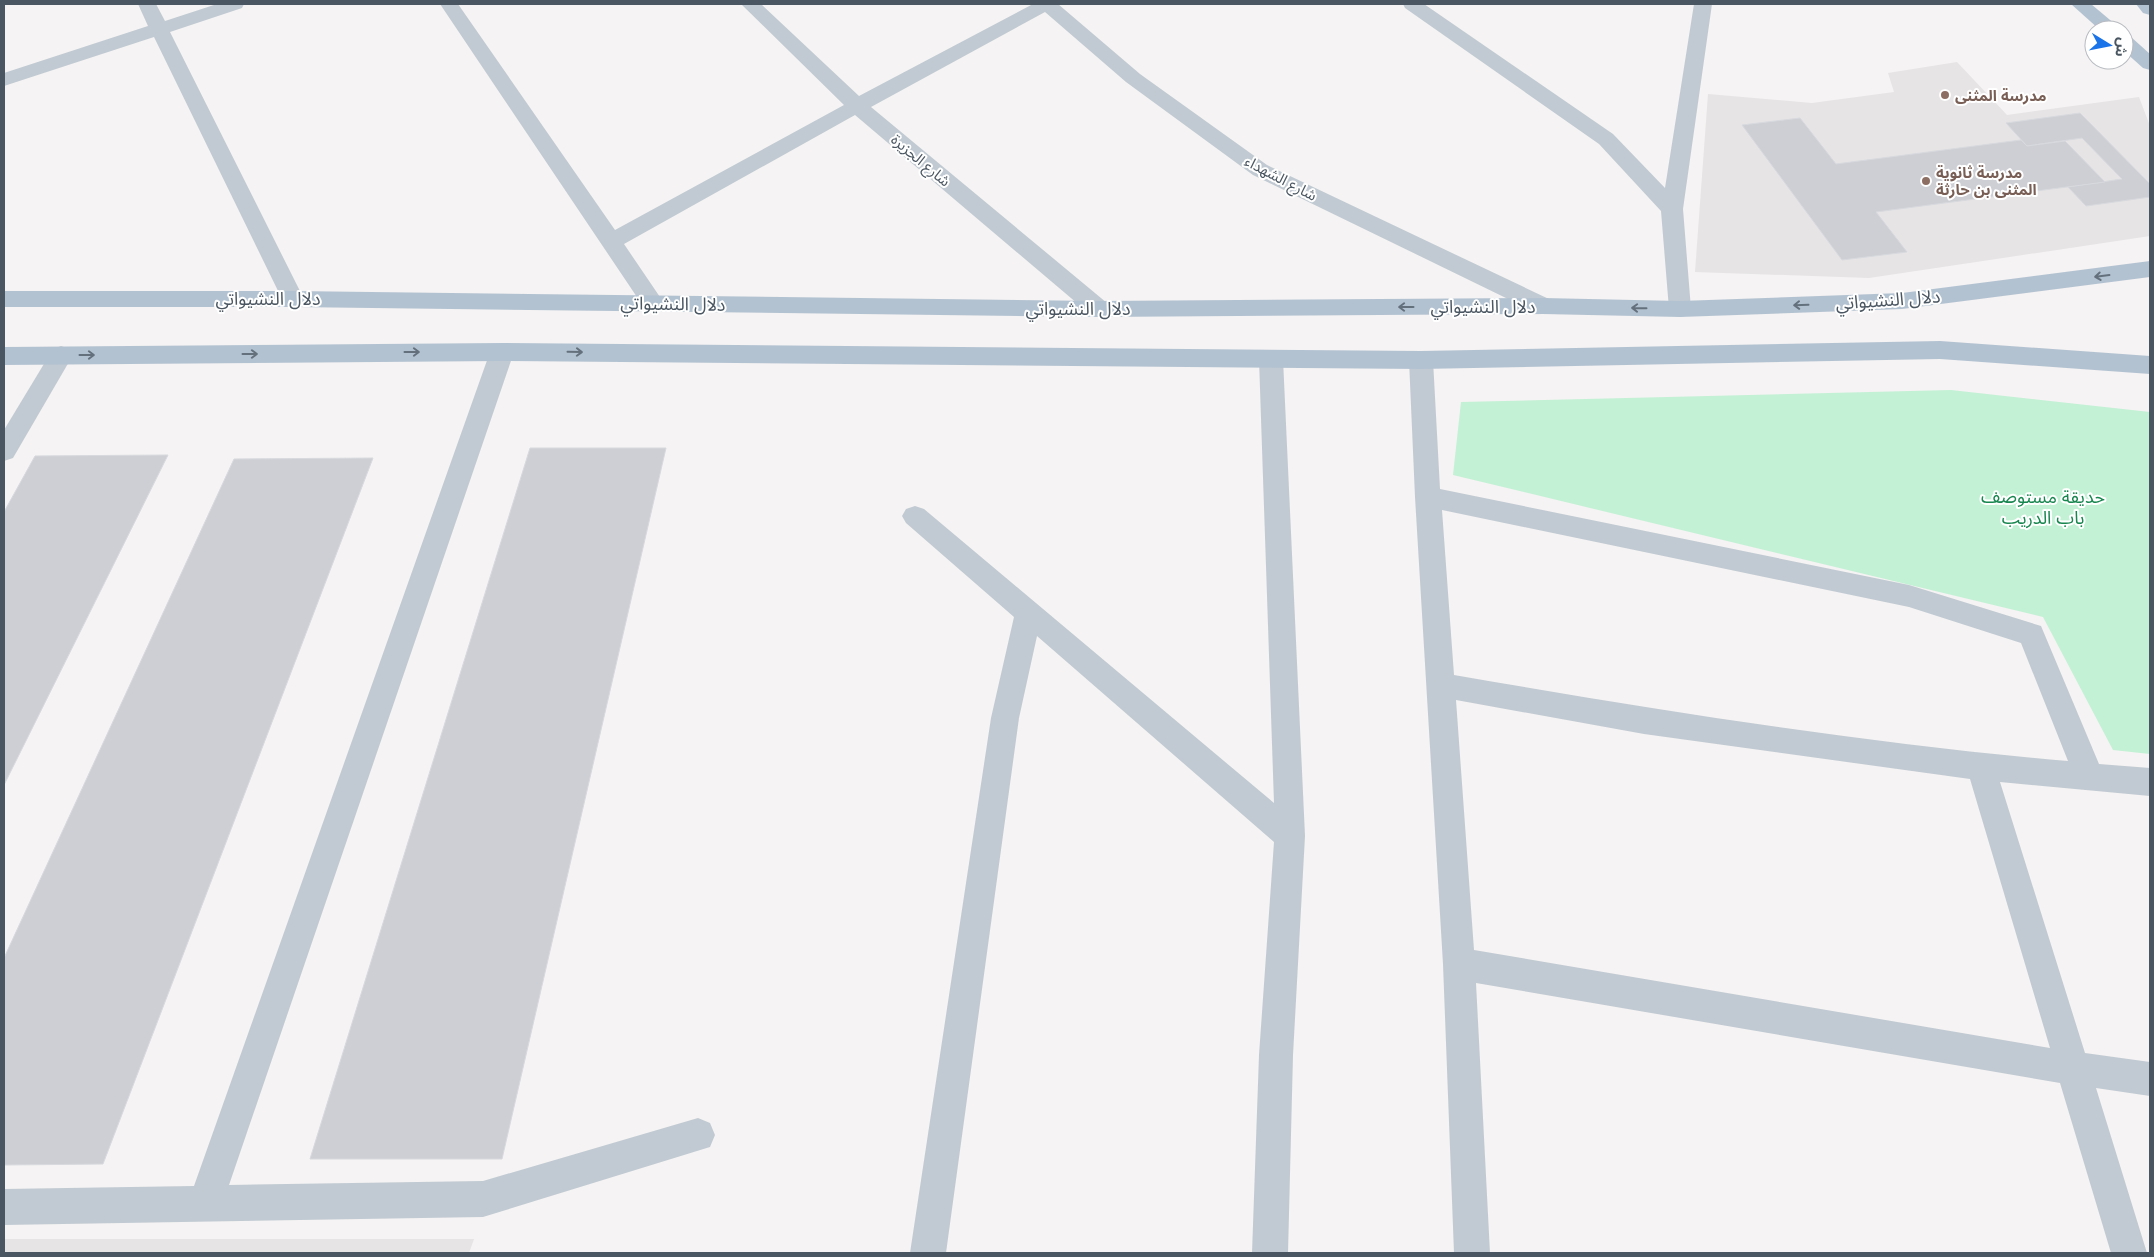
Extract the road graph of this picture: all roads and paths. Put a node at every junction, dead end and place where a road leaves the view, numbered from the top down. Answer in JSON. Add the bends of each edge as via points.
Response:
{"nodes":[{"id":1,"x":147,"y":4,"type":"edge"},
{"id":2,"x":235,"y":4,"type":"edge"},
{"id":3,"x":449,"y":4,"type":"edge"},
{"id":4,"x":750,"y":4,"type":"edge"},
{"id":5,"x":1047,"y":4,"type":"edge"},
{"id":6,"x":1412,"y":4,"type":"edge"},
{"id":7,"x":1703,"y":4,"type":"edge"},
{"id":8,"x":2080,"y":4,"type":"edge"},
{"id":9,"x":2145,"y":4,"type":"edge"},
{"id":10,"x":2150,"y":9,"type":"edge"},
{"id":11,"x":2100,"y":20,"type":"edge"},
{"id":12,"x":158,"y":29,"type":"junction"},
{"id":13,"x":2134,"y":50,"type":"edge"},
{"id":14,"x":2150,"y":64,"type":"edge"},
{"id":15,"x":4,"y":80,"type":"edge"},
{"id":16,"x":857,"y":106,"type":"junction"},
{"id":17,"x":1672,"y":209,"type":"junction"},
{"id":18,"x":612,"y":242,"type":"junction"},
{"id":19,"x":2150,"y":269,"type":"edge"},
{"id":20,"x":4,"y":299,"type":"edge"},
{"id":21,"x":293,"y":299,"type":"junction"},
{"id":22,"x":653,"y":303,"type":"junction"},
{"id":23,"x":1543,"y":306,"type":"junction"},
{"id":24,"x":1680,"y":308,"type":"junction"},
{"id":25,"x":1099,"y":309,"type":"junction"},
{"id":26,"x":502,"y":352,"type":"junction"},
{"id":27,"x":61,"y":355,"type":"junction"},
{"id":28,"x":4,"y":356,"type":"edge"},
{"id":29,"x":1271,"y":359,"type":"junction"},
{"id":30,"x":1421,"y":360,"type":"junction"},
{"id":31,"x":2150,"y":365,"type":"edge"},
{"id":32,"x":4,"y":451,"type":"edge"},
{"id":33,"x":1428,"y":497,"type":"junction"},
{"id":34,"x":915,"y":516,"type":"dead end"},
{"id":35,"x":1028,"y":613,"type":"junction"},
{"id":36,"x":1440,"y":685,"type":"junction"},
{"id":37,"x":1981,"y":767,"type":"junction"},
{"id":38,"x":2089,"y":776,"type":"junction"},
{"id":39,"x":2150,"y":782,"type":"edge"},
{"id":40,"x":1290,"y":836,"type":"junction"},
{"id":41,"x":1459,"y":964,"type":"junction"},
{"id":42,"x":2071,"y":1068,"type":"junction"},
{"id":43,"x":2150,"y":1079,"type":"edge"},
{"id":44,"x":698,"y":1135,"type":"dead end"},
{"id":45,"x":205,"y":1204,"type":"junction"},
{"id":46,"x":4,"y":1207,"type":"edge"},
{"id":47,"x":928,"y":1253,"type":"edge"},
{"id":48,"x":1270,"y":1253,"type":"edge"},
{"id":49,"x":1472,"y":1253,"type":"edge"},
{"id":50,"x":2130,"y":1253,"type":"edge"}],
"edges":[{"from":1,"to":12,"type":"street"},
{"from":2,"to":12,"type":"street"},
{"from":3,"to":18,"type":"street"},
{"from":4,"to":16,"type":"street","name":"شارع الجزيرة"},
{"from":5,"to":16,"type":"street"},
{"from":5,"to":23,"type":"street","name":"شارع الشهداء","via":[[1134,78],[1260,170]]},
{"from":6,"to":17,"type":"street","via":[[1606,139]]},
{"from":7,"to":17,"type":"street"},
{"from":8,"to":11,"type":"main road"},
{"from":9,"to":10,"type":"main road"},
{"from":12,"to":15,"type":"street"},
{"from":12,"to":21,"type":"street"},
{"from":13,"to":14,"type":"main road"},
{"from":16,"to":18,"type":"street"},
{"from":16,"to":25,"type":"street","name":"شارع الجزيرة"},
{"from":17,"to":24,"type":"street"},
{"from":18,"to":22,"type":"street"},
{"from":19,"to":24,"type":"main road","name":"دلال النشيواتي","one_way":true,"via":[[1902,301]]},
{"from":20,"to":21,"type":"main road","name":"دلال النشيواتي"},
{"from":21,"to":22,"type":"main road","name":"دلال النشيواتي"},
{"from":22,"to":25,"type":"main road","name":"دلال النشيواتي"},
{"from":24,"to":23,"type":"main road","name":"دلال النشيواتي","one_way":true},
{"from":23,"to":25,"type":"main road","name":"دلال النشيواتي","one_way":true},
{"from":27,"to":26,"type":"main road","one_way":true},
{"from":26,"to":29,"type":"main road","one_way":true},
{"from":26,"to":45,"type":"street"},
{"from":27,"to":28,"type":"main road"},
{"from":27,"to":32,"type":"street"},
{"from":29,"to":30,"type":"main road"},
{"from":29,"to":40,"type":"street"},
{"from":30,"to":31,"type":"main road","via":[[1940,350]]},
{"from":30,"to":33,"type":"street"},
{"from":33,"to":36,"type":"street"},
{"from":33,"to":38,"type":"street","via":[[1909,596],[2031,634]]},
{"from":34,"to":35,"type":"street"},
{"from":35,"to":40,"type":"street"},
{"from":35,"to":47,"type":"street","via":[[1004,718]]},
{"from":36,"to":37,"type":"street","via":[[1644,721]]},
{"from":36,"to":41,"type":"street"},
{"from":37,"to":38,"type":"street"},
{"from":37,"to":42,"type":"street"},
{"from":38,"to":39,"type":"street"},
{"from":40,"to":48,"type":"street","via":[[1276,1056]]},
{"from":41,"to":42,"type":"street"},
{"from":41,"to":49,"type":"street"},
{"from":42,"to":43,"type":"street"},
{"from":42,"to":50,"type":"street"},
{"from":44,"to":45,"type":"street","via":[[483,1199]]},
{"from":45,"to":46,"type":"street"}]}
